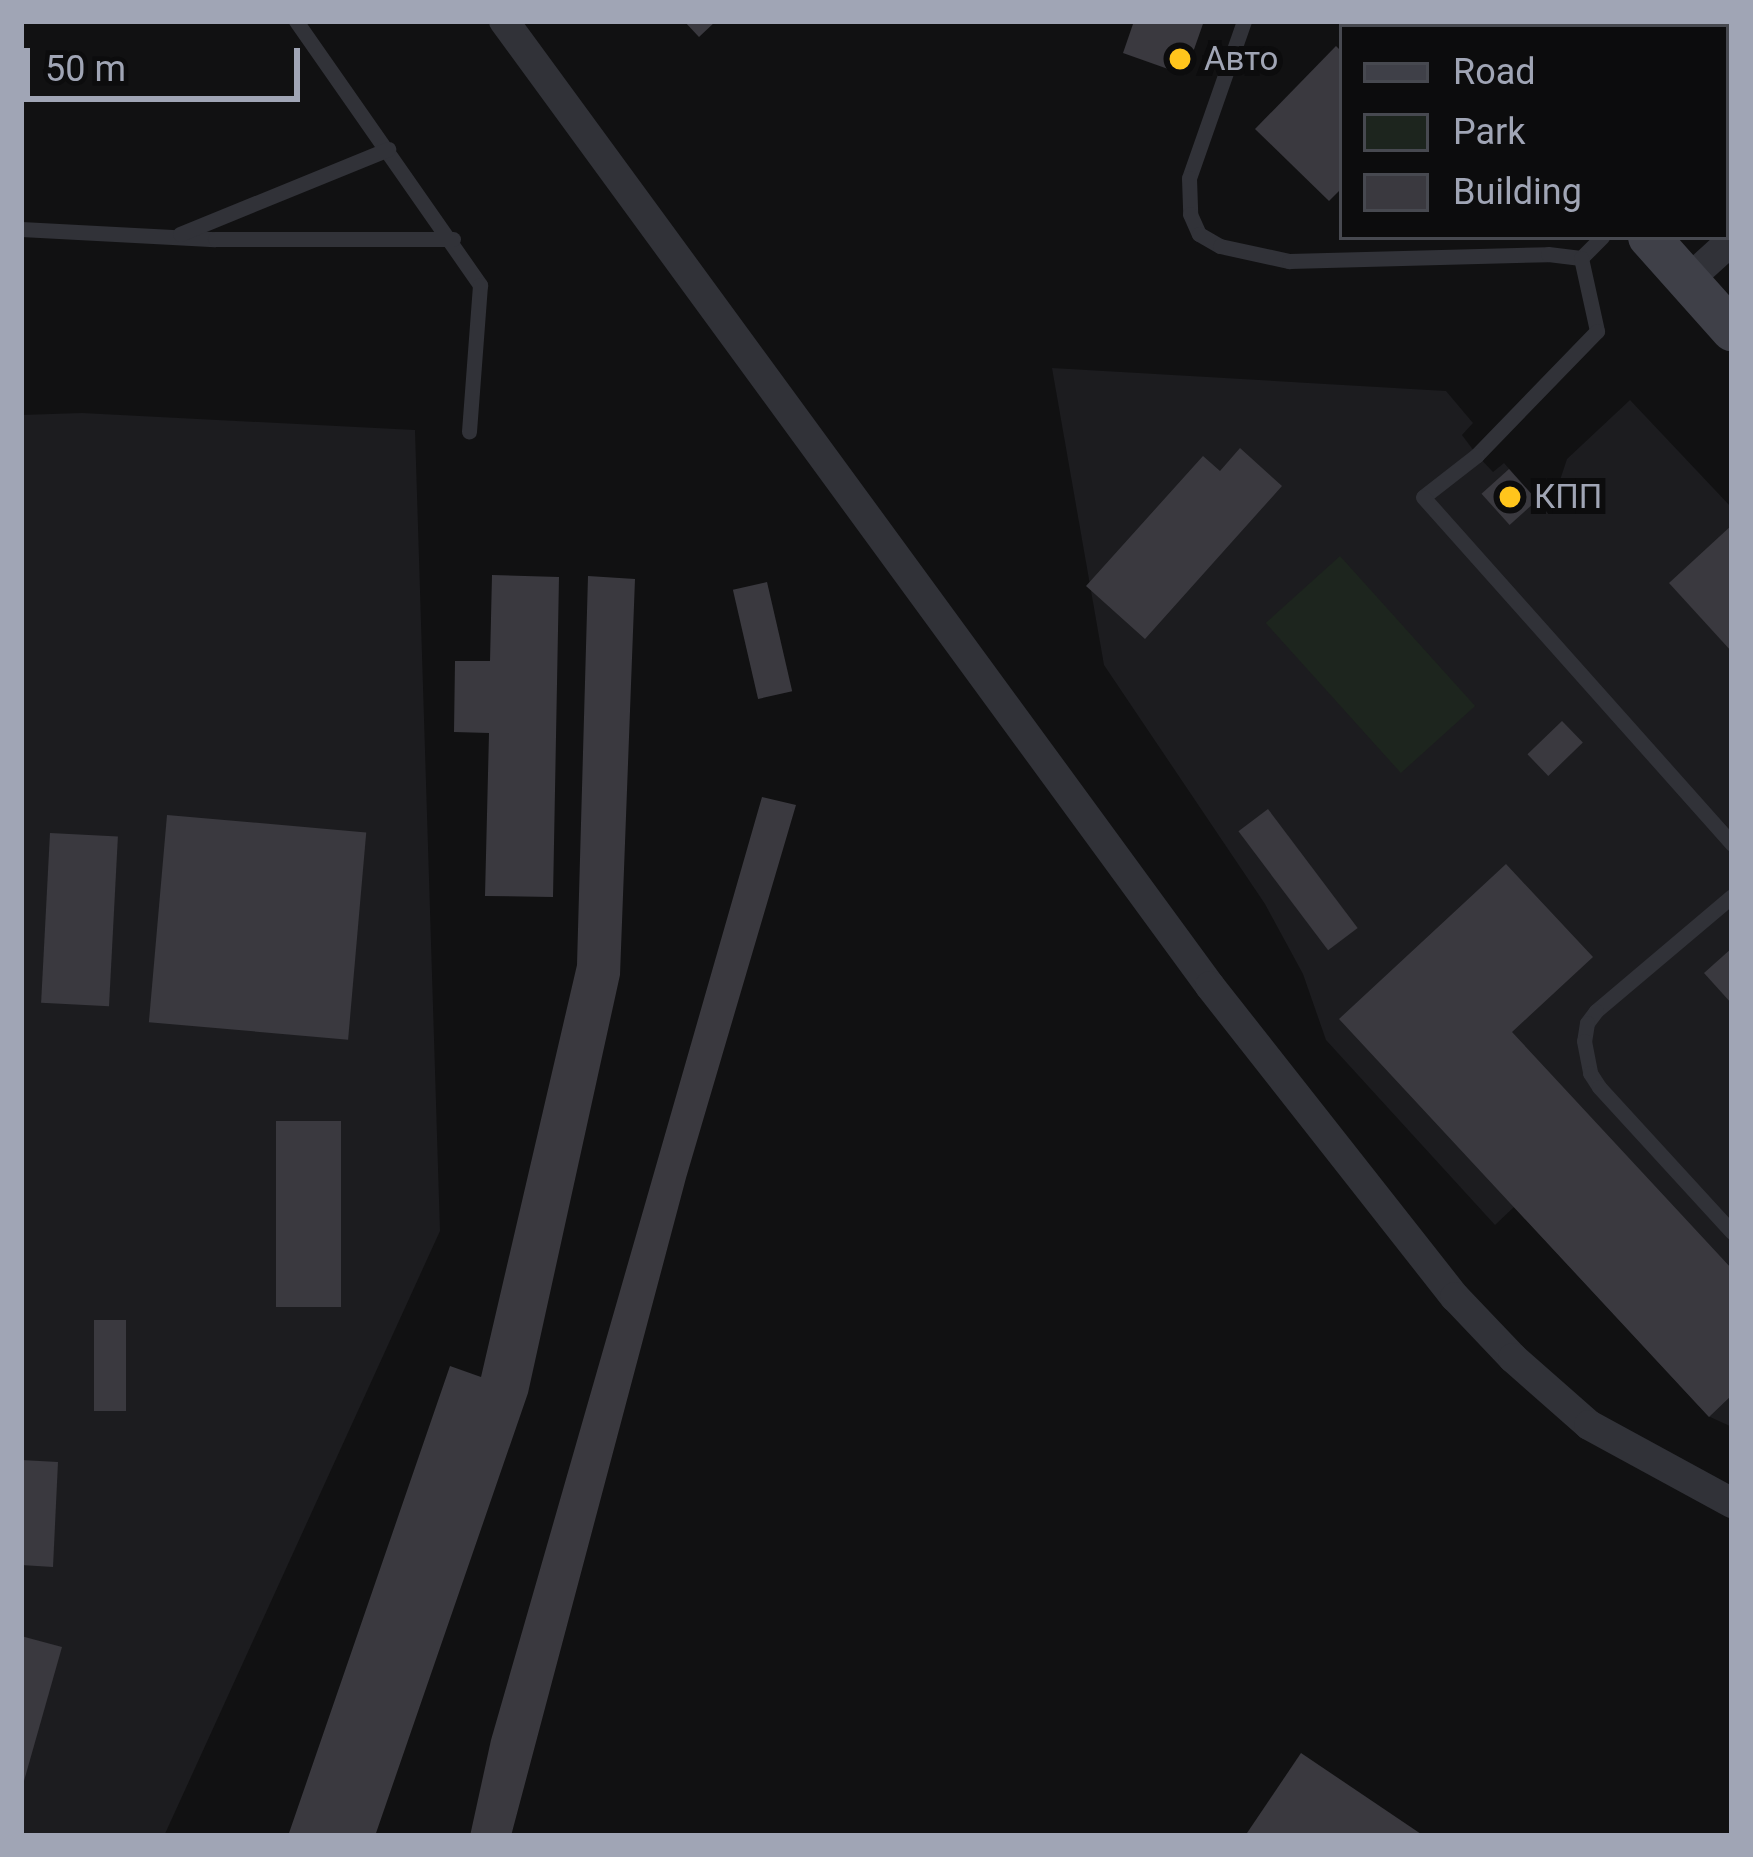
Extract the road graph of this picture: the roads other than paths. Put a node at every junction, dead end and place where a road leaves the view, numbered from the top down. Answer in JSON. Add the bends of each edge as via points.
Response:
{"nodes":[{"id":1,"x":296,"y":21,"type":"edge"},
{"id":2,"x":504,"y":21,"type":"edge"},
{"id":3,"x":1244,"y":21,"type":"edge"},
{"id":4,"x":388,"y":149,"type":"junction"},
{"id":5,"x":21,"y":229,"type":"edge"},
{"id":6,"x":173,"y":237,"type":"junction"},
{"id":7,"x":453,"y":239,"type":"junction"},
{"id":8,"x":1599,"y":240,"type":"edge"},
{"id":9,"x":1652,"y":240,"type":"edge"},
{"id":10,"x":1732,"y":240,"type":"edge"},
{"id":11,"x":1580,"y":258,"type":"junction"},
{"id":12,"x":1687,"y":281,"type":"junction"},
{"id":13,"x":1732,"y":330,"type":"edge"},
{"id":14,"x":469,"y":432,"type":"dead end"},
{"id":15,"x":1732,"y":844,"type":"edge"},
{"id":16,"x":1732,"y":896,"type":"edge"},
{"id":17,"x":1732,"y":1232,"type":"edge"},
{"id":18,"x":1732,"y":1504,"type":"edge"}],
"edges":[{"from":1,"to":4,"type":"lane"},
{"from":2,"to":18,"type":"street","via":[[1210,986],[1455,1297],[1589,1425]]},
{"from":3,"to":11,"type":"lane","via":[[1189,178],[1199,234],[1289,262]]},
{"from":4,"to":6,"type":"lane"},
{"from":4,"to":7,"type":"lane"},
{"from":5,"to":6,"type":"lane"},
{"from":6,"to":7,"type":"lane"},
{"from":7,"to":14,"type":"lane","via":[[480,285]]},
{"from":8,"to":11,"type":"lane"},
{"from":9,"to":12,"type":"street"},
{"from":10,"to":12,"type":"street"},
{"from":11,"to":15,"type":"lane","via":[[1597,331],[1477,455],[1423,497]]},
{"from":12,"to":13,"type":"street"},
{"from":16,"to":17,"type":"lane","via":[[1596,1011],[1584,1041],[1599,1088]]}]}
